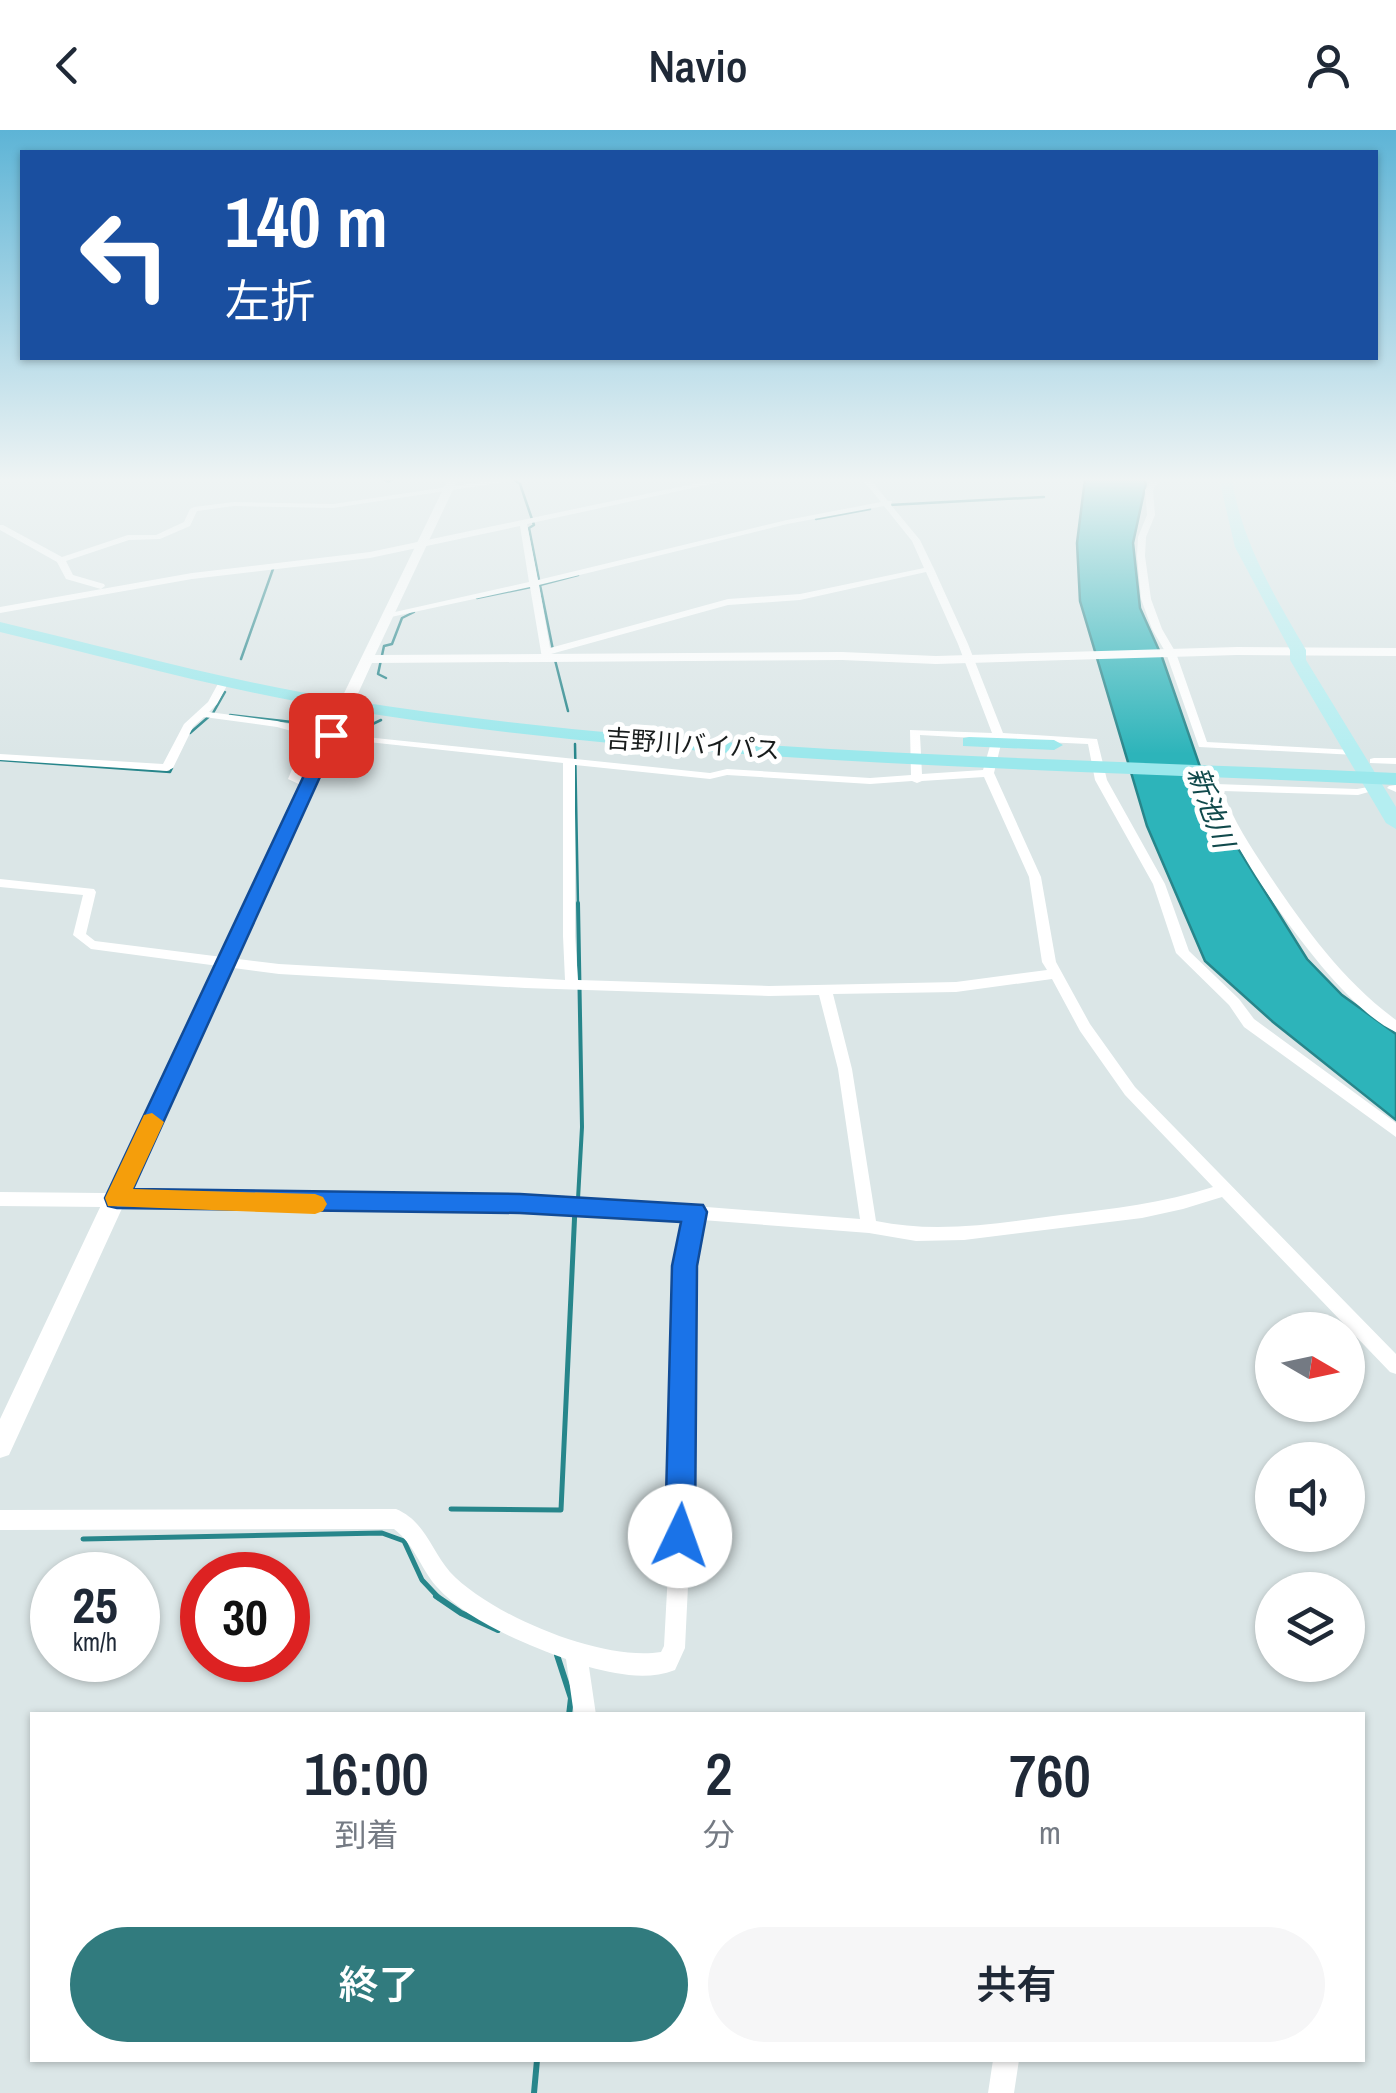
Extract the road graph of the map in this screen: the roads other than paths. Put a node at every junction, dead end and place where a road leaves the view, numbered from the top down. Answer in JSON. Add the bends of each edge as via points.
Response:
{"nodes":[{"id":1,"x":66,"y":571,"type":"edge"},
{"id":2,"x":250,"y":571,"type":"edge"},
{"id":3,"x":411,"y":571,"type":"edge"},
{"id":4,"x":532,"y":571,"type":"edge"},
{"id":5,"x":588,"y":571,"type":"edge"},
{"id":6,"x":923,"y":571,"type":"edge"},
{"id":7,"x":931,"y":571,"type":"edge"},
{"id":8,"x":1144,"y":571,"type":"edge"},
{"id":9,"x":1253,"y":571,"type":"edge"},
{"id":10,"x":534,"y":584,"type":"junction"},
{"id":11,"x":101,"y":590,"type":"junction"},
{"id":12,"x":0,"y":612,"type":"edge"},
{"id":13,"x":391,"y":614,"type":"junction"},
{"id":14,"x":0,"y":626,"type":"edge"},
{"id":15,"x":1298,"y":650,"type":"junction"},
{"id":16,"x":1396,"y":652,"type":"edge"},
{"id":17,"x":1168,"y":653,"type":"junction"},
{"id":18,"x":547,"y":654,"type":"junction"},
{"id":19,"x":968,"y":658,"type":"junction"},
{"id":20,"x":368,"y":659,"type":"junction"},
{"id":21,"x":225,"y":680,"type":"junction"},
{"id":22,"x":350,"y":698,"type":"junction"},
{"id":23,"x":205,"y":715,"type":"junction"},
{"id":24,"x":331,"y":735,"type":"junction"},
{"id":25,"x":998,"y":735,"type":"junction"},
{"id":26,"x":914,"y":750,"type":"junction"},
{"id":27,"x":0,"y":757,"type":"edge"},
{"id":28,"x":1361,"y":758,"type":"junction"},
{"id":29,"x":569,"y":760,"type":"junction"},
{"id":30,"x":1396,"y":762,"type":"edge"},
{"id":31,"x":988,"y":773,"type":"junction"},
{"id":32,"x":917,"y":780,"type":"junction"},
{"id":33,"x":307,"y":784,"type":"junction"},
{"id":34,"x":1393,"y":785,"type":"edge"},
{"id":35,"x":1396,"y":823,"type":"edge"},
{"id":36,"x":0,"y":883,"type":"edge"},
{"id":37,"x":227,"y":962,"type":"junction"},
{"id":38,"x":1055,"y":974,"type":"junction"},
{"id":39,"x":572,"y":984,"type":"junction"},
{"id":40,"x":824,"y":991,"type":"junction"},
{"id":41,"x":1396,"y":1027,"type":"edge"},
{"id":42,"x":1396,"y":1131,"type":"edge"},
{"id":43,"x":1224,"y":1190,"type":"junction"},
{"id":44,"x":117,"y":1198,"type":"junction"},
{"id":45,"x":0,"y":1199,"type":"edge"},
{"id":46,"x":695,"y":1212,"type":"junction"},
{"id":47,"x":869,"y":1226,"type":"junction"},
{"id":48,"x":1396,"y":1366,"type":"edge"},
{"id":49,"x":0,"y":1446,"type":"edge"},
{"id":50,"x":0,"y":1520,"type":"edge"},
{"id":51,"x":576,"y":1652,"type":"junction"},
{"id":52,"x":585,"y":1712,"type":"edge"},
{"id":53,"x":1006,"y":2062,"type":"edge"},
{"id":54,"x":1001,"y":2093,"type":"edge"}],
"edges":[{"from":1,"to":11,"type":"street"},
{"from":2,"to":11,"type":"street"},
{"from":3,"to":13,"type":"street"},
{"from":4,"to":10,"type":"street"},
{"from":5,"to":10,"type":"street"},
{"from":6,"to":18,"type":"street","via":[[800,597],[717,604]]},
{"from":7,"to":19,"type":"street"},
{"from":8,"to":17,"type":"street","via":[[1151,616]]},
{"from":9,"to":15,"type":"main road"},
{"from":10,"to":13,"type":"street"},
{"from":10,"to":18,"type":"street"},
{"from":11,"to":12,"type":"street"},
{"from":12,"to":22,"type":"highway","name":"吉野川バイパス"},
{"from":13,"to":20,"type":"street"},
{"from":14,"to":21,"type":"highway","name":"吉野川バイパス"},
{"from":15,"to":16,"type":"street"},
{"from":15,"to":17,"type":"street"},
{"from":15,"to":28,"type":"main road","via":[[1298,660]]},
{"from":17,"to":19,"type":"street"},
{"from":17,"to":28,"type":"street","via":[[1202,745]]},
{"from":18,"to":19,"type":"street"},
{"from":18,"to":20,"type":"street"},
{"from":19,"to":25,"type":"street"},
{"from":20,"to":22,"type":"street"},
{"from":21,"to":22,"type":"highway","name":"吉野川バイパス"},
{"from":21,"to":23,"type":"street"},
{"from":22,"to":24,"type":"street"},
{"from":22,"to":26,"type":"highway","name":"吉野川バイパス"},
{"from":22,"to":26,"type":"highway","name":"吉野川バイパス","via":[[624,739],[807,752]]},
{"from":23,"to":27,"type":"street","via":[[188,726],[167,768]]},
{"from":23,"to":33,"type":"street","via":[[312,733],[294,779]]},
{"from":24,"to":29,"type":"street"},
{"from":24,"to":33,"type":"street"},
{"from":25,"to":31,"type":"street"},
{"from":25,"to":32,"type":"street","via":[[914,732]]},
{"from":25,"to":42,"type":"street","via":[[1093,740],[1101,780],[1192,964],[1249,1023]]},
{"from":26,"to":28,"type":"highway","via":[[1006,742]]},
{"from":26,"to":34,"type":"highway"},
{"from":26,"to":34,"type":"highway"},
{"from":28,"to":30,"type":"highway"},
{"from":28,"to":34,"type":"main road"},
{"from":29,"to":32,"type":"street","via":[[710,776]]},
{"from":29,"to":39,"type":"street"},
{"from":31,"to":32,"type":"street"},
{"from":31,"to":38,"type":"street","via":[[1035,877]]},
{"from":33,"to":37,"type":"street"},
{"from":34,"to":35,"type":"main road"},
{"from":34,"to":41,"type":"street","via":[[1358,792],[1216,787],[1239,838],[1309,945],[1349,990]]},
{"from":36,"to":37,"type":"street","via":[[90,892],[79,935],[91,945]]},
{"from":37,"to":39,"type":"street"},
{"from":37,"to":44,"type":"street"},
{"from":38,"to":40,"type":"street","via":[[956,987]]},
{"from":38,"to":43,"type":"street","via":[[1111,1068]]},
{"from":39,"to":40,"type":"street"},
{"from":40,"to":47,"type":"street","via":[[845,1069]]},
{"from":43,"to":47,"type":"street","via":[[1148,1212],[973,1233]]},
{"from":43,"to":48,"type":"street"},
{"from":44,"to":45,"type":"street"},
{"from":44,"to":46,"type":"street"},
{"from":44,"to":49,"type":"street"},
{"from":46,"to":47,"type":"street"},
{"from":46,"to":51,"type":"street","via":[[685,1266],[674,1648],[667,1662],[654,1667]]},
{"from":50,"to":51,"type":"street","via":[[396,1519],[413,1527],[450,1586],[492,1614]]},
{"from":51,"to":52,"type":"street"},
{"from":53,"to":54,"type":"street"}]}
